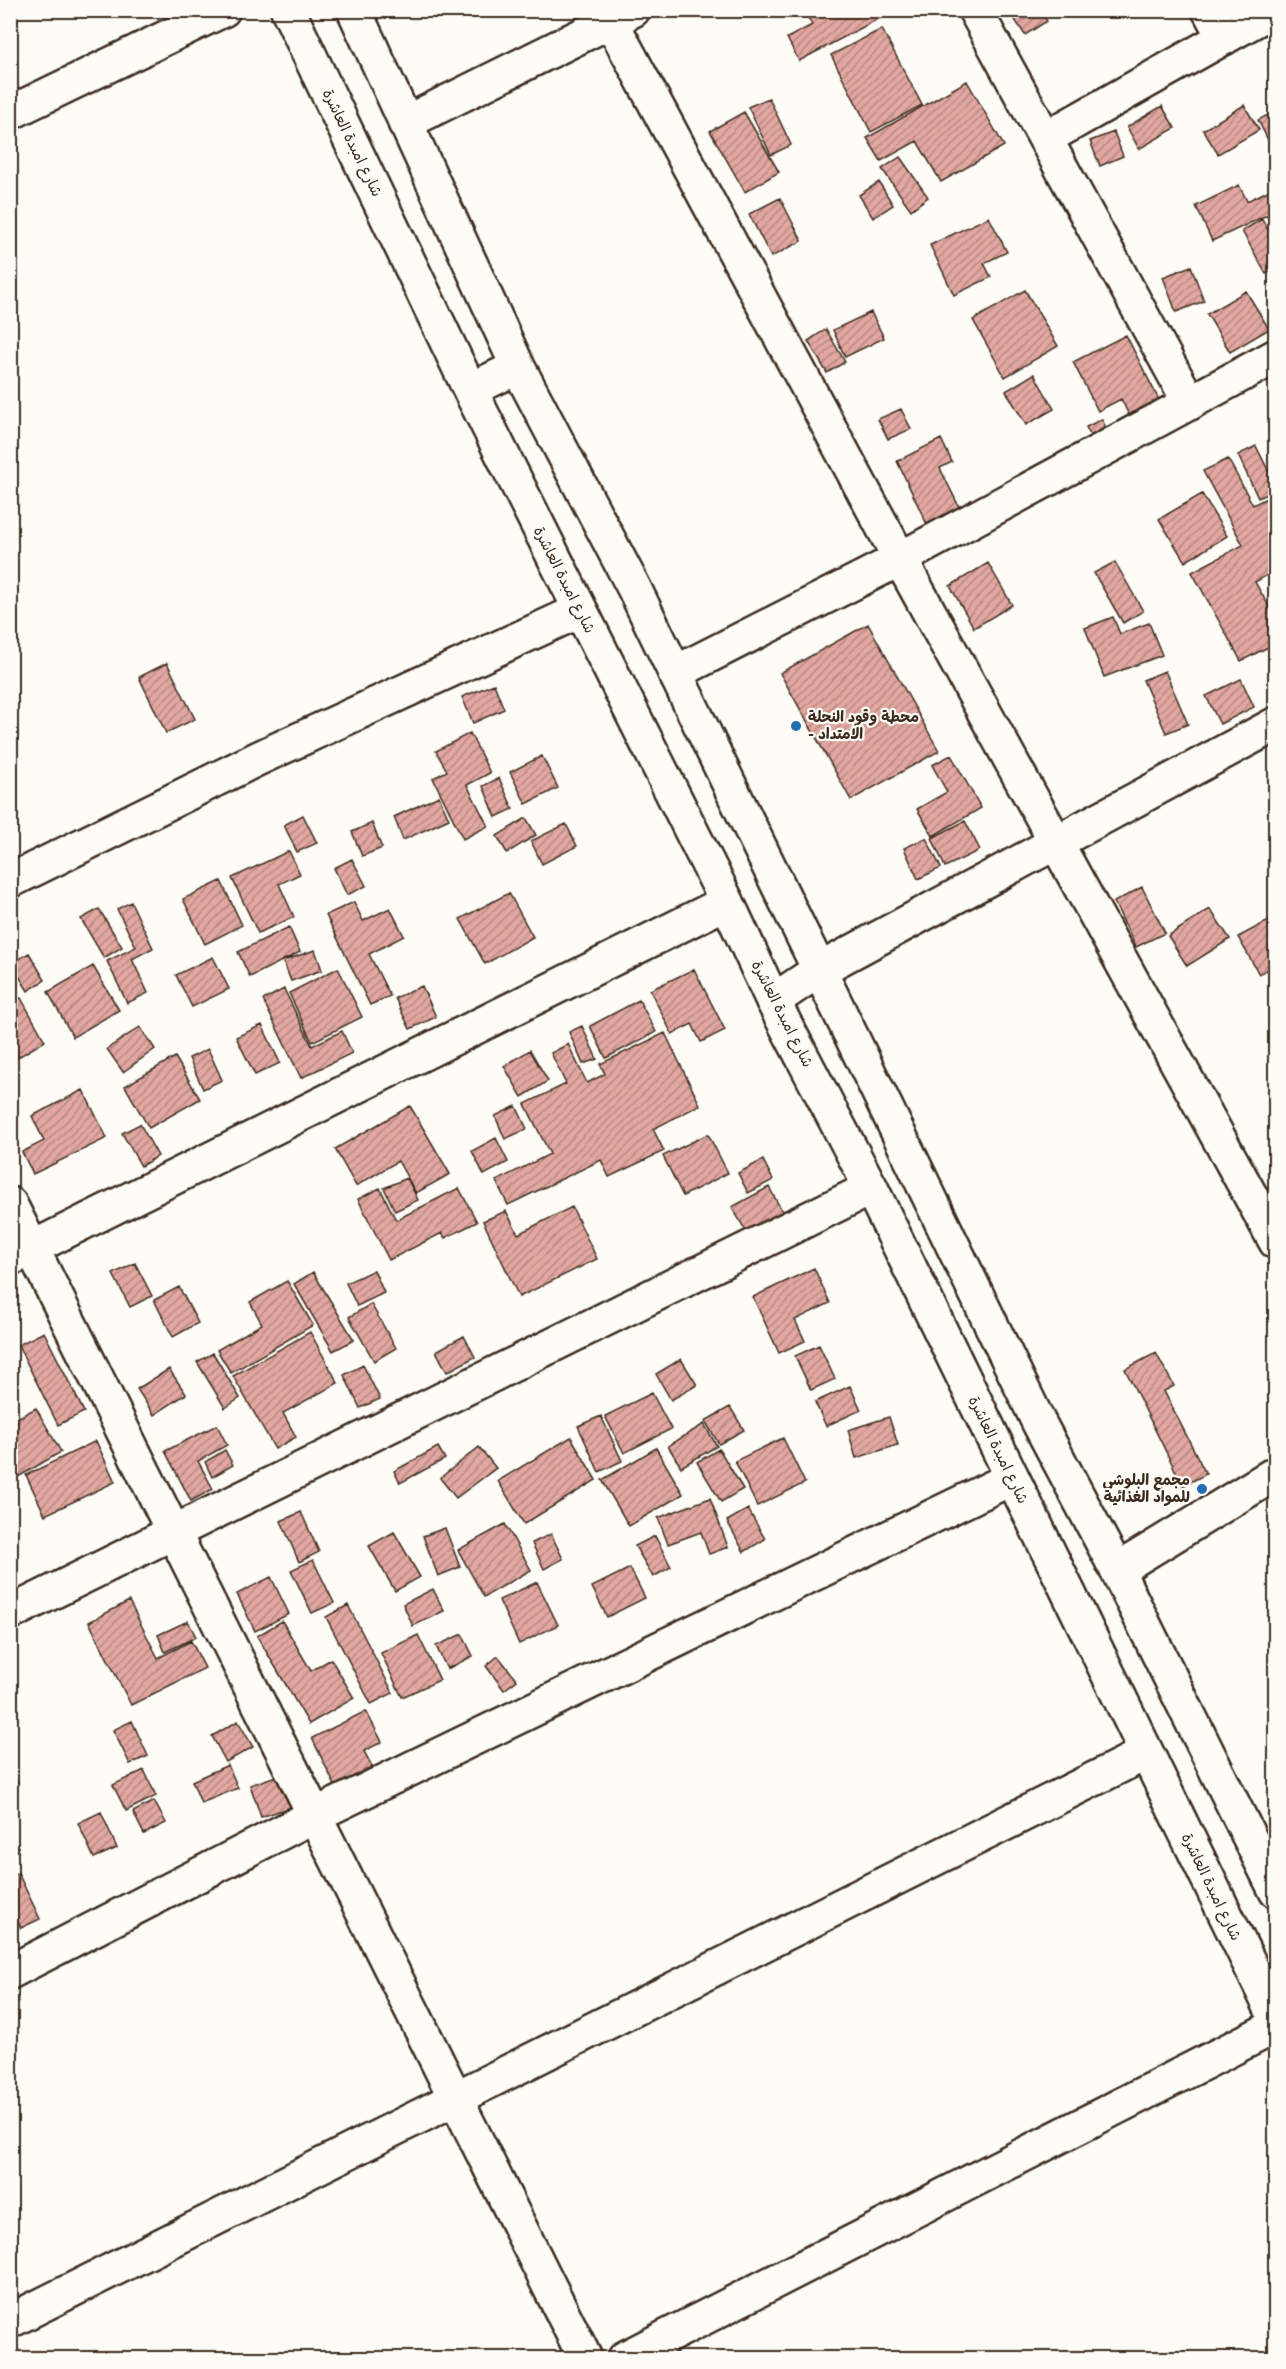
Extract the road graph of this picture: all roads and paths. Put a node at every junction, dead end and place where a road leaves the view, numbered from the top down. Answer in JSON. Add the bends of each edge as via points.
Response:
{"nodes":[{"id":1,"x":223,"y":10,"type":"edge"},
{"id":2,"x":288,"y":10,"type":"edge"},
{"id":3,"x":354,"y":10,"type":"edge"},
{"id":4,"x":975,"y":10,"type":"edge"},
{"id":5,"x":1273,"y":10,"type":"edge"},
{"id":6,"x":617,"y":14,"type":"edge"},
{"id":7,"x":1216,"y":24,"type":"edge"},
{"id":8,"x":10,"y":113,"type":"edge"},
{"id":9,"x":405,"y":123,"type":"junction"},
{"id":10,"x":1046,"y":138,"type":"junction"},
{"id":11,"x":1275,"y":356,"type":"edge"},
{"id":12,"x":518,"y":367,"type":"junction"},
{"id":13,"x":470,"y":390,"type":"junction"},
{"id":14,"x":1190,"y":403,"type":"junction"},
{"id":15,"x":900,"y":559,"type":"junction"},
{"id":16,"x":579,"y":611,"type":"junction"},
{"id":17,"x":675,"y":673,"type":"junction"},
{"id":18,"x":1275,"y":724,"type":"edge"},
{"id":19,"x":1058,"y":843,"type":"junction"},
{"id":20,"x":10,"y":881,"type":"edge"},
{"id":21,"x":727,"y":902,"type":"junction"},
{"id":22,"x":819,"y":970,"type":"junction"},
{"id":23,"x":773,"y":1001,"type":"junction"},
{"id":24,"x":871,"y":1188,"type":"junction"},
{"id":25,"x":10,"y":1204,"type":"edge"},
{"id":26,"x":1275,"y":1242,"type":"edge"},
{"id":27,"x":21,"y":1253,"type":"edge"},
{"id":28,"x":1275,"y":1473,"type":"edge"},
{"id":29,"x":1012,"y":1478,"type":"junction"},
{"id":30,"x":174,"y":1532,"type":"junction"},
{"id":31,"x":1117,"y":1570,"type":"junction"},
{"id":32,"x":10,"y":1613,"type":"edge"},
{"id":33,"x":1146,"y":1754,"type":"junction"},
{"id":34,"x":315,"y":1815,"type":"junction"},
{"id":35,"x":1275,"y":1892,"type":"edge"},
{"id":36,"x":10,"y":1972,"type":"edge"},
{"id":37,"x":1275,"y":2018,"type":"edge"},
{"id":38,"x":1275,"y":2026,"type":"edge"},
{"id":39,"x":455,"y":2097,"type":"junction"},
{"id":40,"x":10,"y":2320,"type":"edge"},
{"id":41,"x":585,"y":2358,"type":"edge"},
{"id":42,"x":626,"y":2358,"type":"edge"}],
"edges":[{"from":1,"to":8,"type":"street"},
{"from":2,"to":13,"type":"street","name":"شارع امبدة العاشرة"},
{"from":3,"to":9,"type":"street"},
{"from":4,"to":10,"type":"street"},
{"from":5,"to":7,"type":"street"},
{"from":6,"to":9,"type":"street"},
{"from":6,"to":15,"type":"street"},
{"from":7,"to":10,"type":"street"},
{"from":9,"to":12,"type":"street"},
{"from":10,"to":14,"type":"street"},
{"from":11,"to":14,"type":"street"},
{"from":12,"to":13,"type":"street"},
{"from":12,"to":17,"type":"street"},
{"from":13,"to":16,"type":"street","name":"شارع امبدة العاشرة"},
{"from":14,"to":15,"type":"street"},
{"from":15,"to":17,"type":"street"},
{"from":15,"to":19,"type":"street"},
{"from":16,"to":20,"type":"street","via":[[259,758]]},
{"from":16,"to":21,"type":"street","name":"شارع امبدة العاشرة"},
{"from":17,"to":22,"type":"street"},
{"from":18,"to":19,"type":"street"},
{"from":19,"to":22,"type":"street"},
{"from":19,"to":26,"type":"street"},
{"from":21,"to":23,"type":"street","name":"شارع امبدة العاشرة"},
{"from":21,"to":27,"type":"street"},
{"from":22,"to":23,"type":"street"},
{"from":22,"to":31,"type":"street","via":[[1039,1424]]},
{"from":23,"to":24,"type":"street","name":"شارع امبدة العاشرة"},
{"from":24,"to":29,"type":"street","name":"شارع امبدة العاشرة"},
{"from":24,"to":30,"type":"street"},
{"from":25,"to":27,"type":"street"},
{"from":27,"to":30,"type":"street"},
{"from":28,"to":31,"type":"street"},
{"from":29,"to":33,"type":"street","name":"شارع امبدة العاشرة"},
{"from":29,"to":34,"type":"street"},
{"from":30,"to":32,"type":"street"},
{"from":30,"to":34,"type":"street"},
{"from":31,"to":35,"type":"street"},
{"from":33,"to":37,"type":"street","name":"شارع امبدة العاشرة"},
{"from":33,"to":39,"type":"street"},
{"from":34,"to":36,"type":"street"},
{"from":34,"to":39,"type":"street"},
{"from":38,"to":42,"type":"street"},
{"from":39,"to":40,"type":"street"},
{"from":39,"to":41,"type":"street"}]}
